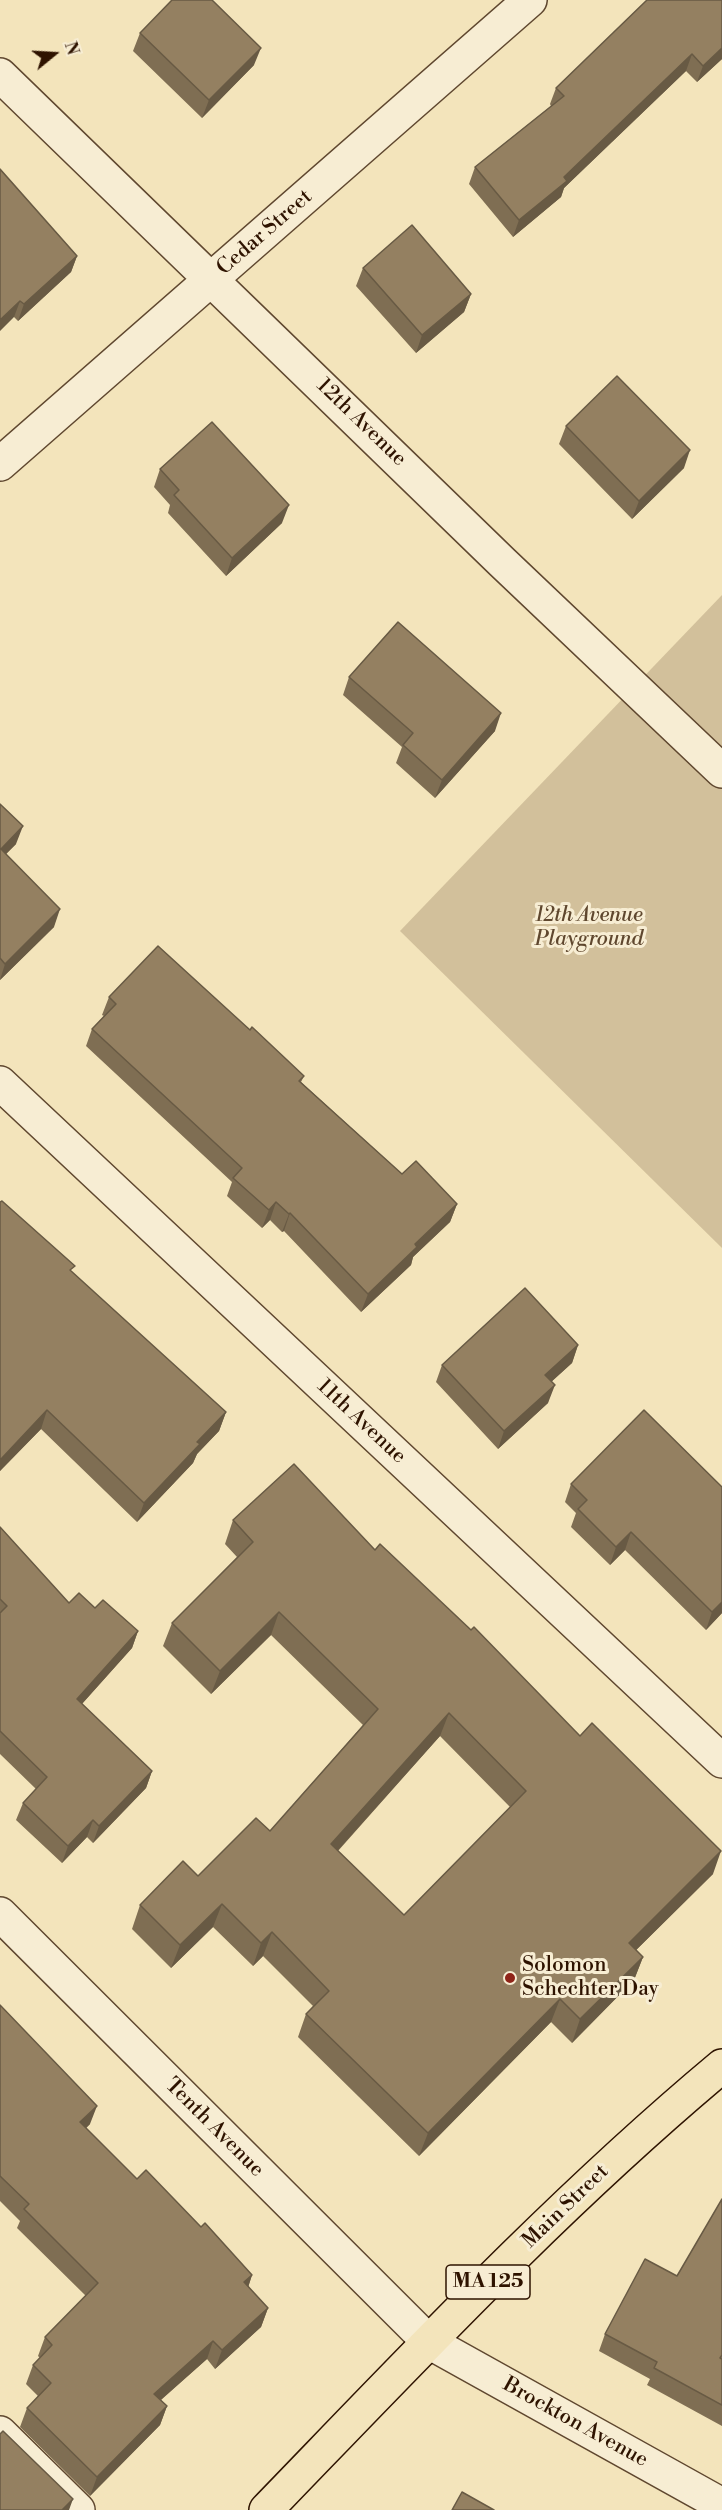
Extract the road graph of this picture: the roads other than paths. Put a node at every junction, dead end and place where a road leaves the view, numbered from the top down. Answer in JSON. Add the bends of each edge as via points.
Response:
{"nodes":[{"id":1,"x":530,"y":0,"type":"edge"},
{"id":2,"x":0,"y":75,"type":"edge"},
{"id":3,"x":213,"y":279,"type":"junction"},
{"id":4,"x":0,"y":464,"type":"edge"},
{"id":5,"x":722,"y":771,"type":"edge"},
{"id":6,"x":0,"y":1083,"type":"edge"},
{"id":7,"x":722,"y":1761,"type":"edge"},
{"id":8,"x":0,"y":1914,"type":"edge"},
{"id":9,"x":722,"y":2066,"type":"edge"},
{"id":10,"x":429,"y":2342,"type":"junction"},
{"id":11,"x":0,"y":2433,"type":"edge"},
{"id":12,"x":722,"y":2505,"type":"edge"},
{"id":13,"x":78,"y":2510,"type":"edge"},
{"id":14,"x":266,"y":2510,"type":"edge"}],
"edges":[{"from":1,"to":3,"type":"street","name":"Cedar Street"},
{"from":2,"to":3,"type":"street","name":"12th Avenue"},
{"from":3,"to":4,"type":"street","name":"Cedar Street"},
{"from":3,"to":5,"type":"street","name":"12th Avenue"},
{"from":6,"to":7,"type":"street","name":"11th Avenue"},
{"from":8,"to":10,"type":"street","name":"Tenth Avenue"},
{"from":9,"to":10,"type":"main road","name":"Main Street","number":"MA 125","via":[[587,2185]]},
{"from":10,"to":12,"type":"street","name":"Brockton Avenue"},
{"from":10,"to":14,"type":"main road","name":"Main Street","number":"MA 125"},
{"from":11,"to":13,"type":"street"}]}
